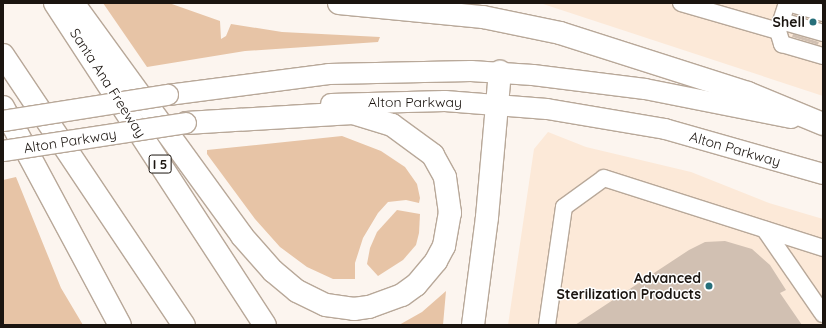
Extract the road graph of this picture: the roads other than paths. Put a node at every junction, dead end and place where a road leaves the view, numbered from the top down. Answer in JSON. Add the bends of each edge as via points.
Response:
{"nodes":[{"id":1,"x":55,"y":3,"type":"edge"},
{"id":2,"x":73,"y":3,"type":"edge"},
{"id":3,"x":339,"y":3,"type":"edge"},
{"id":4,"x":681,"y":3,"type":"edge"},
{"id":5,"x":787,"y":3,"type":"edge"},
{"id":6,"x":720,"y":8,"type":"edge"},
{"id":7,"x":823,"y":13,"type":"edge"},
{"id":8,"x":780,"y":26,"type":"junction"},
{"id":9,"x":823,"y":33,"type":"edge"},
{"id":10,"x":3,"y":55,"type":"edge"},
{"id":11,"x":823,"y":56,"type":"edge"},
{"id":12,"x":500,"y":72,"type":"junction"},
{"id":13,"x":498,"y":104,"type":"junction"},
{"id":14,"x":3,"y":107,"type":"edge"},
{"id":15,"x":3,"y":121,"type":"edge"},
{"id":16,"x":186,"y":123,"type":"junction"},
{"id":17,"x":823,"y":125,"type":"edge"},
{"id":18,"x":3,"y":151,"type":"edge"},
{"id":19,"x":823,"y":174,"type":"edge"},
{"id":20,"x":765,"y":230,"type":"junction"},
{"id":21,"x":823,"y":248,"type":"edge"},
{"id":22,"x":823,"y":314,"type":"edge"},
{"id":23,"x":120,"y":325,"type":"edge"},
{"id":24,"x":184,"y":325,"type":"edge"},
{"id":25,"x":265,"y":325,"type":"edge"},
{"id":26,"x":473,"y":325,"type":"edge"},
{"id":27,"x":547,"y":325,"type":"edge"}],
"edges":[{"from":1,"to":25,"type":"highway","name":"Santa Ana Freeway","number":"I 5"},
{"from":2,"to":16,"type":"highway","via":[[242,236],[273,271],[296,291],[326,305],[354,309],[369,307],[402,295],[416,285],[436,261],[444,246],[450,213],[445,176],[433,155],[392,125],[353,113]]},
{"from":3,"to":17,"type":"highway","via":[[483,17],[552,31],[700,77]]},
{"from":4,"to":6,"type":"lane"},
{"from":5,"to":7,"type":"lane"},
{"from":5,"to":8,"type":"lane"},
{"from":6,"to":8,"type":"lane"},
{"from":8,"to":9,"type":"lane"},
{"from":8,"to":11,"type":"lane","via":[[782,44]]},
{"from":10,"to":24,"type":"highway"},
{"from":12,"to":13,"type":"highway"},
{"from":12,"to":15,"type":"main road","bridge":true,"via":[[408,71],[329,74],[168,95]]},
{"from":12,"to":17,"type":"main road","via":[[668,93]]},
{"from":13,"to":16,"type":"main road","name":"Alton Parkway","via":[[387,101],[346,103]]},
{"from":13,"to":19,"type":"main road","name":"Alton Parkway","via":[[665,129]]},
{"from":13,"to":26,"type":"highway"},
{"from":14,"to":23,"type":"highway"},
{"from":16,"to":18,"type":"main road","name":"Alton Parkway","bridge":true},
{"from":20,"to":21,"type":"lane"},
{"from":20,"to":22,"type":"lane"},
{"from":20,"to":27,"type":"lane","via":[[604,178],[564,207]]}]}
